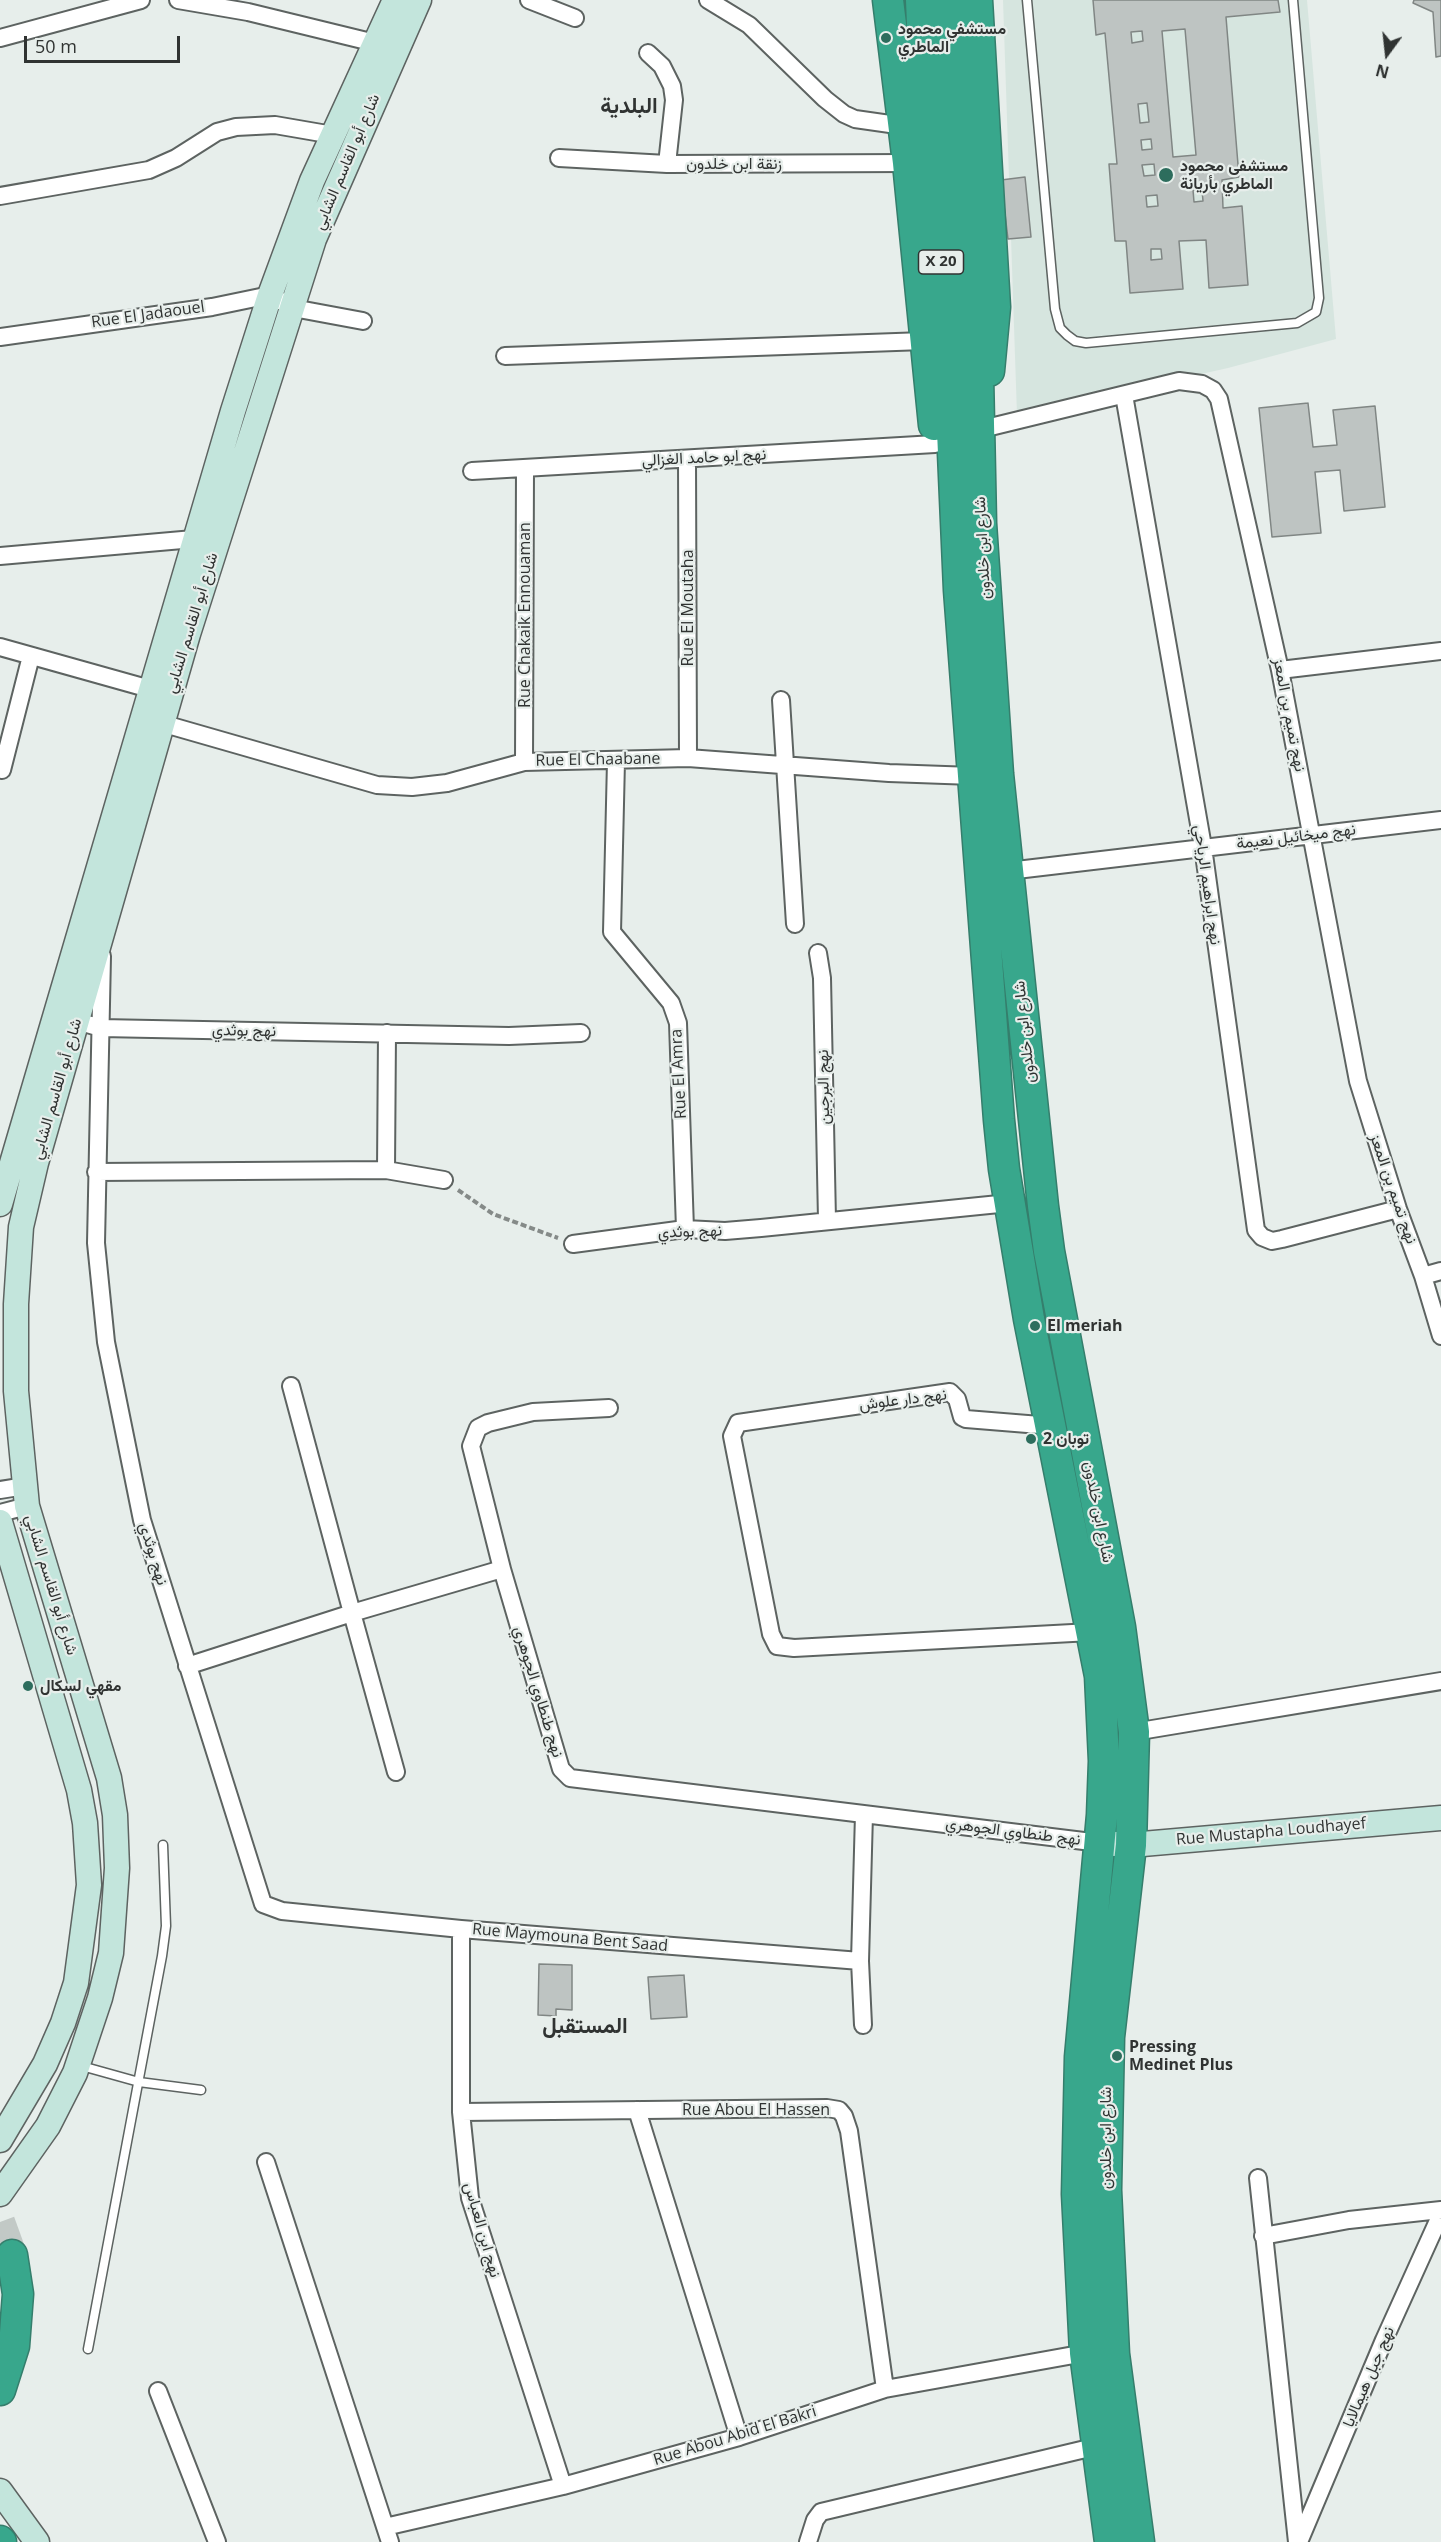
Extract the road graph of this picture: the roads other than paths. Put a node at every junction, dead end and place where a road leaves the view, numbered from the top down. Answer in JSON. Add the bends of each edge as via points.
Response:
{"nodes":[{"id":1,"x":141,"y":0,"type":"edge"},
{"id":2,"x":178,"y":0,"type":"edge"},
{"id":3,"x":395,"y":0,"type":"edge"},
{"id":4,"x":419,"y":0,"type":"edge"},
{"id":5,"x":529,"y":0,"type":"edge"},
{"id":6,"x":888,"y":0,"type":"edge"},
{"id":7,"x":921,"y":0,"type":"edge"},
{"id":8,"x":947,"y":0,"type":"edge"},
{"id":9,"x":977,"y":0,"type":"edge"},
{"id":10,"x":1027,"y":0,"type":"edge"},
{"id":11,"x":1293,"y":0,"type":"edge"},
{"id":12,"x":716,"y":2,"type":"edge"},
{"id":13,"x":575,"y":18,"type":"dead end"},
{"id":14,"x":0,"y":38,"type":"edge"},
{"id":15,"x":375,"y":43,"type":"junction"},
{"id":16,"x":648,"y":53,"type":"dead end"},
{"id":17,"x":904,"y":126,"type":"junction"},
{"id":18,"x":333,"y":135,"type":"junction"},
{"id":19,"x":559,"y":158,"type":"dead end"},
{"id":20,"x":908,"y":163,"type":"junction"},
{"id":21,"x":667,"y":164,"type":"junction"},
{"id":22,"x":0,"y":196,"type":"edge"},
{"id":23,"x":270,"y":295,"type":"junction"},
{"id":24,"x":293,"y":309,"type":"junction"},
{"id":25,"x":363,"y":321,"type":"dead end"},
{"id":26,"x":0,"y":337,"type":"edge"},
{"id":27,"x":924,"y":341,"type":"junction"},
{"id":28,"x":505,"y":356,"type":"dead end"},
{"id":29,"x":1124,"y":395,"type":"junction"},
{"id":30,"x":978,"y":421,"type":"junction"},
{"id":31,"x":935,"y":444,"type":"junction"},
{"id":32,"x":687,"y":459,"type":"junction"},
{"id":33,"x":525,"y":469,"type":"junction"},
{"id":34,"x":472,"y":471,"type":"dead end"},
{"id":35,"x":956,"y":524,"type":"junction"},
{"id":36,"x":206,"y":538,"type":"junction"},
{"id":37,"x":0,"y":556,"type":"edge"},
{"id":38,"x":0,"y":647,"type":"edge"},
{"id":39,"x":1441,"y":651,"type":"edge"},
{"id":40,"x":31,"y":656,"type":"junction"},
{"id":41,"x":1280,"y":670,"type":"junction"},
{"id":42,"x":150,"y":689,"type":"junction"},
{"id":43,"x":781,"y":700,"type":"dead end"},
{"id":44,"x":161,"y":723,"type":"junction"},
{"id":45,"x":688,"y":758,"type":"junction"},
{"id":46,"x":616,"y":761,"type":"junction"},
{"id":47,"x":525,"y":762,"type":"junction"},
{"id":48,"x":784,"y":766,"type":"junction"},
{"id":49,"x":3,"y":770,"type":"dead end"},
{"id":50,"x":973,"y":776,"type":"junction"},
{"id":51,"x":1441,"y":820,"type":"edge"},
{"id":52,"x":1313,"y":835,"type":"junction"},
{"id":53,"x":1203,"y":848,"type":"junction"},
{"id":54,"x":1008,"y":871,"type":"junction"},
{"id":55,"x":795,"y":924,"type":"dead end"},
{"id":56,"x":102,"y":930,"type":"junction"},
{"id":57,"x":818,"y":953,"type":"dead end"},
{"id":58,"x":65,"y":1018,"type":"junction"},
{"id":59,"x":101,"y":1028,"type":"junction"},
{"id":60,"x":387,"y":1033,"type":"junction"},
{"id":61,"x":581,"y":1033,"type":"dead end"},
{"id":62,"x":386,"y":1170,"type":"junction"},
{"id":63,"x":96,"y":1173,"type":"junction"},
{"id":64,"x":444,"y":1180,"type":"road end"},
{"id":65,"x":1010,"y":1203,"type":"junction"},
{"id":66,"x":0,"y":1204,"type":"edge"},
{"id":67,"x":1398,"y":1209,"type":"junction"},
{"id":68,"x":826,"y":1220,"type":"junction"},
{"id":69,"x":685,"y":1229,"type":"junction"},
{"id":70,"x":573,"y":1244,"type":"road end"},
{"id":71,"x":1441,"y":1271,"type":"edge"},
{"id":72,"x":1423,"y":1276,"type":"junction"},
{"id":73,"x":1441,"y":1336,"type":"edge"},
{"id":74,"x":291,"y":1386,"type":"dead end"},
{"id":75,"x":609,"y":1408,"type":"dead end"},
{"id":76,"x":1052,"y":1426,"type":"junction"},
{"id":77,"x":0,"y":1490,"type":"edge"},
{"id":78,"x":26,"y":1496,"type":"junction"},
{"id":79,"x":0,"y":1514,"type":"edge"},
{"id":80,"x":0,"y":1522,"type":"edge"},
{"id":81,"x":502,"y":1569,"type":"junction"},
{"id":82,"x":352,"y":1613,"type":"junction"},
{"id":83,"x":1091,"y":1632,"type":"junction"},
{"id":84,"x":187,"y":1666,"type":"junction"},
{"id":85,"x":1441,"y":1681,"type":"edge"},
{"id":86,"x":1134,"y":1732,"type":"junction"},
{"id":87,"x":396,"y":1772,"type":"dead end"},
{"id":88,"x":864,"y":1814,"type":"junction"},
{"id":89,"x":1441,"y":1818,"type":"edge"},
{"id":90,"x":1100,"y":1842,"type":"junction"},
{"id":91,"x":163,"y":1845,"type":"dead end"},
{"id":92,"x":1131,"y":1845,"type":"junction"},
{"id":93,"x":282,"y":1911,"type":"joint"},
{"id":94,"x":461,"y":1929,"type":"junction"},
{"id":95,"x":860,"y":1961,"type":"junction"},
{"id":96,"x":863,"y":2025,"type":"dead end"},
{"id":97,"x":78,"y":2065,"type":"junction"},
{"id":98,"x":139,"y":2082,"type":"junction"},
{"id":99,"x":201,"y":2090,"type":"dead end"},
{"id":100,"x":637,"y":2110,"type":"junction"},
{"id":101,"x":461,"y":2112,"type":"junction"},
{"id":102,"x":0,"y":2140,"type":"edge"},
{"id":103,"x":266,"y":2162,"type":"dead end"},
{"id":104,"x":1258,"y":2178,"type":"dead end"},
{"id":105,"x":0,"y":2194,"type":"edge"},
{"id":106,"x":1441,"y":2212,"type":"edge"},
{"id":107,"x":1263,"y":2236,"type":"junction"},
{"id":108,"x":12,"y":2255,"type":"tunnel mouth"},
{"id":109,"x":88,"y":2349,"type":"dead end"},
{"id":110,"x":1086,"y":2353,"type":"junction"},
{"id":111,"x":885,"y":2389,"type":"junction"},
{"id":112,"x":0,"y":2390,"type":"edge"},
{"id":113,"x":158,"y":2391,"type":"dead end"},
{"id":114,"x":739,"y":2437,"type":"junction"},
{"id":115,"x":1098,"y":2446,"type":"junction"},
{"id":116,"x":563,"y":2486,"type":"junction"},
{"id":117,"x":0,"y":2491,"type":"edge"},
{"id":118,"x":388,"y":2535,"type":"edge"},
{"id":119,"x":37,"y":2542,"type":"edge"},
{"id":120,"x":217,"y":2542,"type":"edge"},
{"id":121,"x":808,"y":2542,"type":"edge"},
{"id":122,"x":1110,"y":2542,"type":"edge"},
{"id":123,"x":1139,"y":2542,"type":"edge"},
{"id":124,"x":1298,"y":2542,"type":"edge"}],
"edges":[{"from":1,"to":14,"type":"street"},
{"from":2,"to":15,"type":"street","via":[[248,12]]},
{"from":3,"to":15,"type":"street","name":"شارع أبو القاسم الشابي"},
{"from":4,"to":24,"type":"street","name":"شارع أبو القاسم الشابي","via":[[324,214]]},
{"from":5,"to":13,"type":"street"},
{"from":6,"to":17,"type":"highway"},
{"from":7,"to":35,"type":"highway","number":"X 20","via":[[925,95],[950,385]]},
{"from":8,"to":30,"type":"highway","number":"X 20"},
{"from":9,"to":30,"type":"highway","via":[[995,307],[990,366]]},
{"from":10,"to":11,"type":"lane","via":[[1055,309],[1060,328],[1075,341],[1086,343],[1297,323],[1316,312],[1319,298]]},
{"from":12,"to":17,"type":"street","via":[[749,25],[844,114]]},
{"from":15,"to":18,"type":"street","name":"شارع أبو القاسم الشابي"},
{"from":16,"to":21,"type":"street","via":[[662,66],[672,86]]},
{"from":17,"to":20,"type":"highway"},
{"from":18,"to":22,"type":"street","via":[[275,125],[236,127],[217,132],[149,170]]},
{"from":18,"to":23,"type":"street","name":"شارع أبو القاسم الشابي"},
{"from":19,"to":21,"type":"street","name":"زنقة ابن خلدون"},
{"from":20,"to":21,"type":"street","name":"زنقة ابن خلدون"},
{"from":20,"to":27,"type":"highway"},
{"from":23,"to":24,"type":"street"},
{"from":23,"to":26,"type":"street","name":"Rue El Jadaouel"},
{"from":23,"to":36,"type":"street","name":"شارع أبو القاسم الشابي"},
{"from":24,"to":25,"type":"street"},
{"from":24,"to":36,"type":"street","name":"شارع أبو القاسم الشابي"},
{"from":27,"to":28,"type":"street"},
{"from":27,"to":31,"type":"highway"},
{"from":29,"to":30,"type":"street","name":"نهج تميم بن المعز"},
{"from":29,"to":41,"type":"street","name":"نهج تميم بن المعز","via":[[1191,381],[1213,390],[1219,399]]},
{"from":29,"to":53,"type":"street","name":"نهج ابراهيم الرياحي"},
{"from":30,"to":54,"type":"highway","name":"شارع ابن خلدون","via":[[990,661]]},
{"from":31,"to":32,"type":"street","name":"نهج ابو حامد الغزالي"},
{"from":31,"to":35,"type":"highway"},
{"from":32,"to":33,"type":"street","name":"نهج ابو حامد الغزالي"},
{"from":32,"to":45,"type":"street","name":"Rue El Moutaha"},
{"from":33,"to":34,"type":"street","name":"نهج ابو حامد الغزالي"},
{"from":33,"to":47,"type":"street","name":"Rue Chakaik Ennouaman"},
{"from":35,"to":50,"type":"highway","name":"شارع ابن خلدون"},
{"from":36,"to":37,"type":"street"},
{"from":36,"to":42,"type":"street","name":"شارع أبو القاسم الشابي"},
{"from":36,"to":44,"type":"street","name":"شارع أبو القاسم الشابي"},
{"from":38,"to":40,"type":"street"},
{"from":39,"to":41,"type":"street"},
{"from":40,"to":42,"type":"street"},
{"from":40,"to":49,"type":"street"},
{"from":41,"to":52,"type":"street","name":"نهج تميم بن المعز"},
{"from":42,"to":58,"type":"street","name":"شارع أبو القاسم الشابي"},
{"from":43,"to":48,"type":"street"},
{"from":44,"to":47,"type":"street","name":"Rue El Chaabane","via":[[377,784],[412,787],[447,783]]},
{"from":44,"to":56,"type":"street","name":"شارع أبو القاسم الشابي"},
{"from":45,"to":46,"type":"street","name":"Rue El Chaabane"},
{"from":45,"to":48,"type":"street","name":"Rue El Chaabane"},
{"from":46,"to":47,"type":"street","name":"Rue El Chaabane"},
{"from":46,"to":69,"type":"street","name":"Rue El Amra","via":[[612,932],[671,1002],[678,1023]]},
{"from":48,"to":50,"type":"street","name":"Rue El Chaabane"},
{"from":48,"to":55,"type":"street"},
{"from":50,"to":65,"type":"highway","name":"شارع ابن خلدون","via":[[999,1119]]},
{"from":51,"to":52,"type":"street","name":"نهج ميخائيل نعيمة"},
{"from":52,"to":53,"type":"street","name":"نهج ميخائيل نعيمة"},
{"from":52,"to":67,"type":"street","name":"نهج تميم بن المعز","via":[[1358,1081]]},
{"from":53,"to":54,"type":"street","name":"نهج ميخائيل نعيمة"},
{"from":53,"to":67,"type":"street","name":"نهج ابراهيم الرياحي","via":[[1256,1230],[1262,1238],[1272,1241]]},
{"from":54,"to":86,"type":"highway","name":"شارع ابن خلدون","via":[[1049,1251],[1120,1627]]},
{"from":56,"to":58,"type":"street","name":"شارع أبو القاسم الشابي"},
{"from":56,"to":59,"type":"street","name":"نهج بوثدي"},
{"from":57,"to":68,"type":"street","name":"نهج البرجين","via":[[822,978]]},
{"from":58,"to":59,"type":"street","name":"نهج بوثدي"},
{"from":58,"to":66,"type":"street","name":"شارع أبو القاسم الشابي"},
{"from":58,"to":78,"type":"street","name":"شارع أبو القاسم الشابي","via":[[21,1227],[16,1391]]},
{"from":59,"to":60,"type":"street","name":"نهج بوثدي"},
{"from":59,"to":63,"type":"street","name":"نهج بوثدي"},
{"from":60,"to":61,"type":"street","name":"نهج بوثدي"},
{"from":60,"to":62,"type":"street"},
{"from":62,"to":63,"type":"street"},
{"from":62,"to":64,"type":"street"},
{"from":63,"to":84,"type":"street","name":"نهج بوثدي","via":[[96,1243],[106,1342],[142,1520]]},
{"from":65,"to":68,"type":"street","name":"نهج بوثدي"},
{"from":65,"to":76,"type":"highway","name":"شارع ابن خلدون"},
{"from":67,"to":72,"type":"street","name":"نهج تميم بن المعز"},
{"from":68,"to":69,"type":"street","name":"نهج بوثدي","via":[[725,1231]]},
{"from":69,"to":70,"type":"street","name":"نهج بوثدي"},
{"from":71,"to":72,"type":"street"},
{"from":72,"to":73,"type":"street","name":"نهج تميم بن المعز"},
{"from":74,"to":82,"type":"street"},
{"from":75,"to":81,"type":"street","via":[[532,1412],[478,1428],[471,1446]]},
{"from":76,"to":83,"type":"highway","name":"شارع ابن خلدون"},
{"from":76,"to":83,"type":"street","name":"نهج دار علوش","via":[[966,1419],[951,1392],[738,1423],[732,1436],[771,1634],[777,1646]]},
{"from":77,"to":78,"type":"street"},
{"from":78,"to":79,"type":"street"},
{"from":78,"to":97,"type":"street","name":"شارع أبو القاسم الشابي","via":[[109,1778],[115,1815],[117,1868],[111,1953]]},
{"from":80,"to":102,"type":"street","name":"شارع أبو القاسم الشابي","via":[[79,1790],[89,1885],[76,1983],[63,2023],[45,2064]]},
{"from":81,"to":82,"type":"street"},
{"from":81,"to":88,"type":"street","name":"نهج طنطاوي الجوهري","via":[[565,1776],[578,1781]]},
{"from":82,"to":84,"type":"street"},
{"from":82,"to":87,"type":"street"},
{"from":83,"to":90,"type":"highway","name":"شارع ابن خلدون","via":[[1100,1676],[1104,1761]]},
{"from":84,"to":93,"type":"street","name":"نهج بوثدي","via":[[263,1904]]},
{"from":85,"to":86,"type":"street"},
{"from":86,"to":92,"type":"highway","name":"شارع ابن خلدون"},
{"from":88,"to":90,"type":"street","name":"نهج طنطاوي الجوهري"},
{"from":88,"to":95,"type":"street"},
{"from":89,"to":92,"type":"street","name":"Rue Mustapha Loudhayef"},
{"from":90,"to":92,"type":"street","name":"Rue Mustapha Loudhayef"},
{"from":90,"to":110,"type":"highway","name":"شارع ابن خلدون","via":[[1080,2067],[1077,2194]]},
{"from":91,"to":98,"type":"lane","via":[[166,1926]]},
{"from":92,"to":123,"type":"highway","name":"شارع ابن خلدون","via":[[1108,2037],[1106,2190],[1114,2354]]},
{"from":93,"to":94,"type":"street","name":"Rue Maymouna Bent Saad"},
{"from":94,"to":95,"type":"street","name":"Rue Maymouna Bent Saad"},
{"from":94,"to":101,"type":"street","name":"نهج ابن العباس"},
{"from":95,"to":96,"type":"street"},
{"from":97,"to":98,"type":"lane"},
{"from":97,"to":105,"type":"street","name":"شارع أبو القاسم الشابي","via":[[48,2126]]},
{"from":98,"to":99,"type":"lane"},
{"from":98,"to":109,"type":"lane"},
{"from":100,"to":101,"type":"street","name":"Rue Abou El Hassen"},
{"from":100,"to":111,"type":"street","name":"Rue Abou El Hassen","via":[[839,2110],[849,2131]]},
{"from":100,"to":114,"type":"street"},
{"from":101,"to":116,"type":"street","name":"نهج ابن العباس","via":[[470,2198]]},
{"from":103,"to":118,"type":"street"},
{"from":104,"to":107,"type":"street"},
{"from":106,"to":107,"type":"street","via":[[1348,2220]]},
{"from":106,"to":124,"type":"street","name":"نهج جبل هيمالايا"},
{"from":107,"to":124,"type":"street"},
{"from":108,"to":112,"type":"highway","via":[[18,2294],[14,2346]]},
{"from":110,"to":111,"type":"street","name":"Rue Abou Abid El Bakri"},
{"from":110,"to":115,"type":"highway","name":"شارع ابن خلدون"},
{"from":111,"to":114,"type":"street","name":"Rue Abou Abid El Bakri"},
{"from":113,"to":120,"type":"street"},
{"from":114,"to":116,"type":"street","name":"Rue Abou Abid El Bakri"},
{"from":115,"to":121,"type":"street","via":[[821,2512]]},
{"from":115,"to":122,"type":"highway","name":"شارع ابن خلدون"},
{"from":116,"to":118,"type":"street","name":"Rue Abou Abid El Bakri"},
{"from":117,"to":119,"type":"street"}]}
